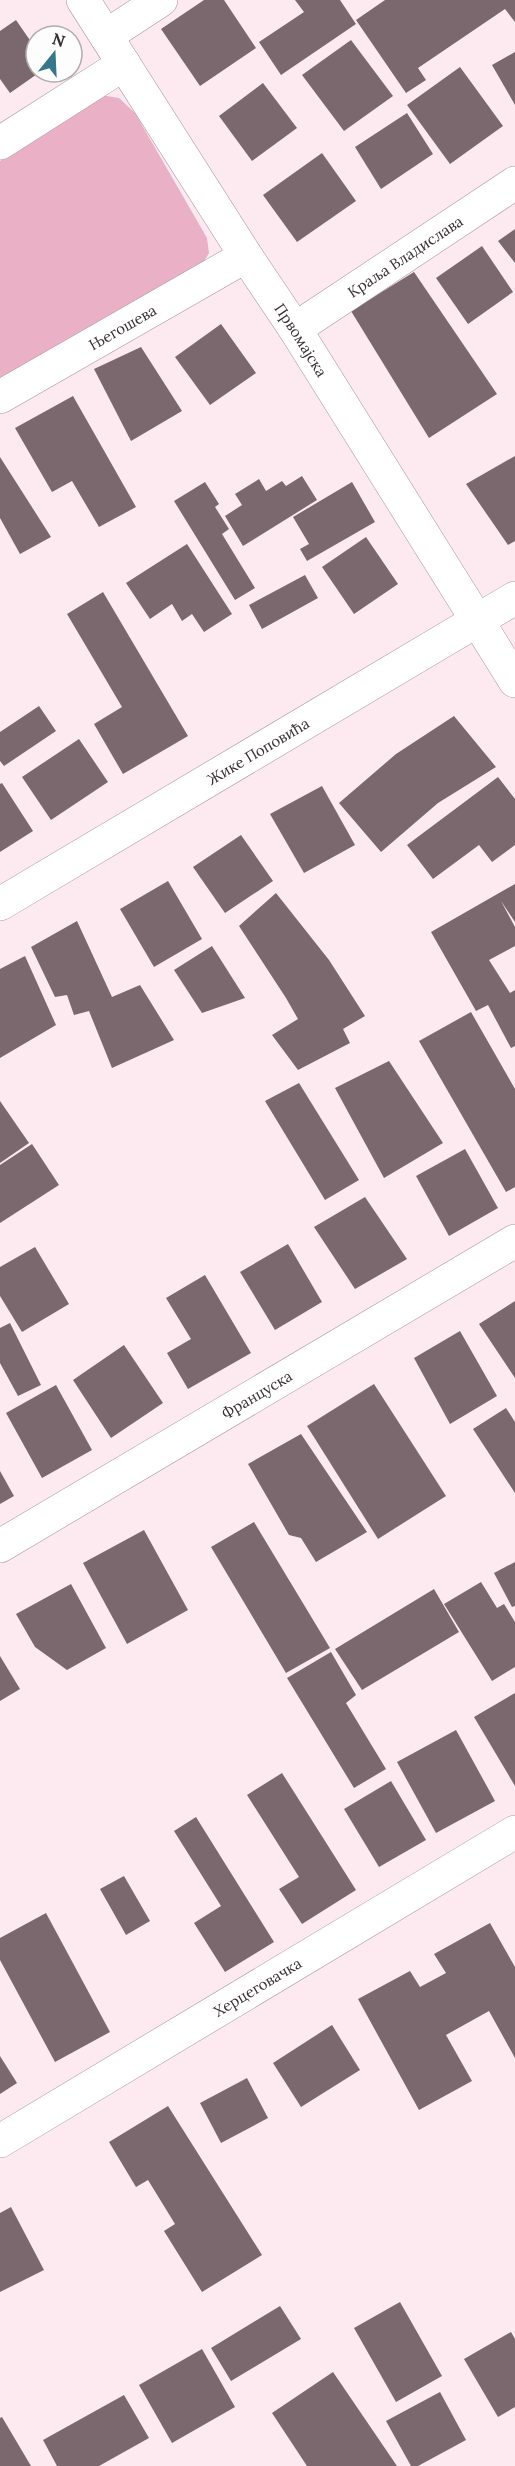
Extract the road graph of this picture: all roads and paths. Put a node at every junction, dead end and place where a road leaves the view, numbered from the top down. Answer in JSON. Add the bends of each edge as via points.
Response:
{"nodes":[{"id":1,"x":83,"y":0,"type":"edge"},
{"id":2,"x":161,"y":0,"type":"edge"},
{"id":3,"x":106,"y":36,"type":"junction"},
{"id":4,"x":124,"y":64,"type":"junction"},
{"id":5,"x":0,"y":143,"type":"edge"},
{"id":6,"x":515,"y":183,"type":"edge"},
{"id":7,"x":246,"y":256,"type":"junction"},
{"id":8,"x":295,"y":329,"type":"junction"},
{"id":9,"x":0,"y":397,"type":"edge"},
{"id":10,"x":515,"y":598,"type":"edge"},
{"id":11,"x":477,"y":622,"type":"junction"},
{"id":12,"x":515,"y":681,"type":"edge"},
{"id":13,"x":0,"y":904,"type":"edge"},
{"id":14,"x":515,"y":1241,"type":"edge"},
{"id":15,"x":0,"y":1546,"type":"edge"},
{"id":16,"x":515,"y":1832,"type":"edge"},
{"id":17,"x":0,"y":2141,"type":"edge"}],
"edges":[{"from":1,"to":3,"type":"street","name":"Првомајска"},
{"from":2,"to":3,"type":"street"},
{"from":3,"to":4,"type":"street","name":"Првомајска"},
{"from":4,"to":5,"type":"street"},
{"from":4,"to":7,"type":"street","name":"Првомајска"},
{"from":6,"to":8,"type":"street","name":"Краља Владислава"},
{"from":7,"to":8,"type":"street","name":"Првомајска"},
{"from":7,"to":9,"type":"street","name":"Његошева"},
{"from":8,"to":11,"type":"street","name":"Првомајска"},
{"from":10,"to":11,"type":"street","name":"Жике Поповића"},
{"from":11,"to":12,"type":"street","name":"Првомајска"},
{"from":11,"to":13,"type":"street","name":"Жике Поповића"},
{"from":14,"to":15,"type":"street","name":"Француска"},
{"from":16,"to":17,"type":"street","name":"Херцеговачка"}]}
